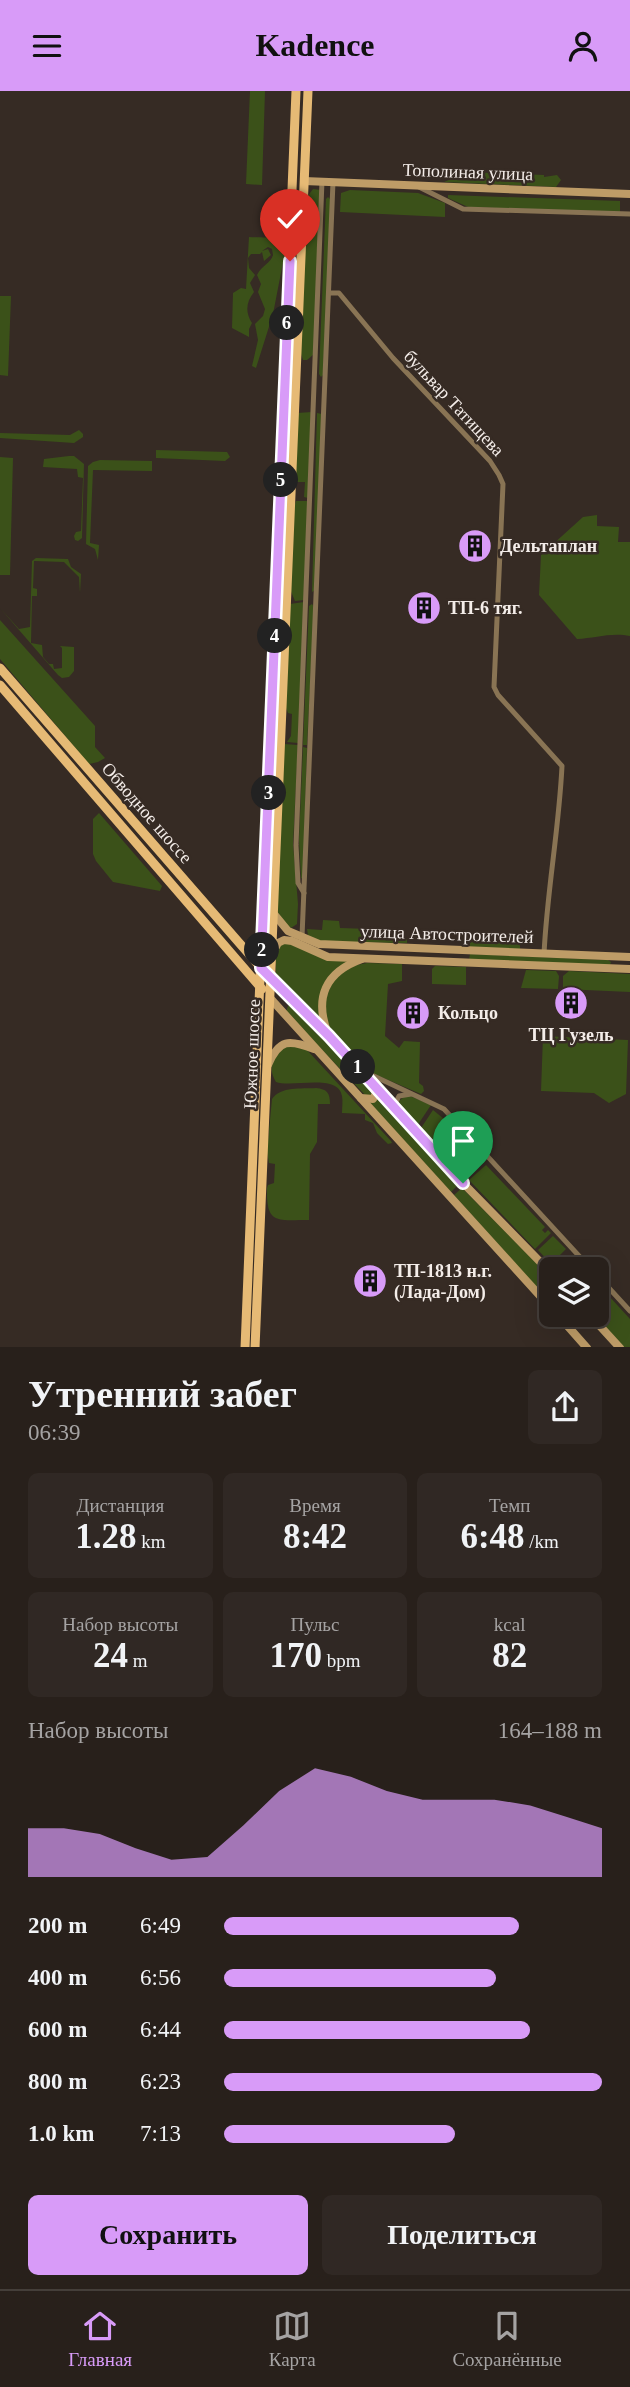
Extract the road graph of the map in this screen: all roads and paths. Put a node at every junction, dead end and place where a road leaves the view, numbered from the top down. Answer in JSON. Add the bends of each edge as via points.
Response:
{"nodes":[{"id":1,"x":296,"y":91,"type":"edge"},
{"id":2,"x":308,"y":91,"type":"edge"},
{"id":3,"x":293,"y":181,"type":"junction"},
{"id":4,"x":304,"y":181,"type":"junction"},
{"id":5,"x":322,"y":181,"type":"junction"},
{"id":6,"x":334,"y":182,"type":"junction"},
{"id":7,"x":416,"y":185,"type":"junction"},
{"id":8,"x":630,"y":194,"type":"edge"},
{"id":9,"x":630,"y":214,"type":"edge"},
{"id":10,"x":329,"y":293,"type":"junction"},
{"id":11,"x":0,"y":668,"type":"edge"},
{"id":12,"x":0,"y":685,"type":"edge"},
{"id":13,"x":305,"y":896,"type":"junction"},
{"id":14,"x":274,"y":913,"type":"junction"},
{"id":15,"x":302,"y":941,"type":"junction"},
{"id":16,"x":374,"y":947,"type":"junction"},
{"id":17,"x":272,"y":954,"type":"junction"},
{"id":18,"x":544,"y":954,"type":"junction"},
{"id":19,"x":617,"y":957,"type":"junction"},
{"id":20,"x":630,"y":957,"type":"edge"},
{"id":21,"x":371,"y":958,"type":"junction"},
{"id":22,"x":261,"y":968,"type":"junction"},
{"id":23,"x":616,"y":968,"type":"junction"},
{"id":24,"x":630,"y":968,"type":"edge"},
{"id":25,"x":271,"y":978,"type":"junction"},
{"id":26,"x":261,"y":988,"type":"junction"},
{"id":27,"x":270,"y":997,"type":"junction"},
{"id":28,"x":296,"y":1003,"type":"junction"},
{"id":29,"x":285,"y":1014,"type":"junction"},
{"id":30,"x":329,"y":1036,"type":"junction"},
{"id":31,"x":317,"y":1050,"type":"junction"},
{"id":32,"x":268,"y":1065,"type":"junction"},
{"id":33,"x":359,"y":1069,"type":"junction"},
{"id":34,"x":371,"y":1082,"type":"junction"},
{"id":35,"x":414,"y":1094,"type":"junction"},
{"id":36,"x":361,"y":1098,"type":"junction"},
{"id":37,"x":398,"y":1112,"type":"junction"},
{"id":38,"x":580,"y":1257,"type":"edge"},
{"id":39,"x":539,"y":1261,"type":"edge"},
{"id":40,"x":609,"y":1288,"type":"edge"},
{"id":41,"x":539,"y":1295,"type":"edge"},
{"id":42,"x":630,"y":1311,"type":"edge"},
{"id":43,"x":569,"y":1327,"type":"edge"},
{"id":44,"x":601,"y":1327,"type":"edge"},
{"id":45,"x":245,"y":1347,"type":"edge"},
{"id":46,"x":255,"y":1347,"type":"edge"},
{"id":47,"x":587,"y":1347,"type":"edge"},
{"id":48,"x":620,"y":1347,"type":"edge"}],
"edges":[{"from":1,"to":3,"type":"main road","name":"Южное шоссе"},
{"from":2,"to":4,"type":"main road","name":"Южное шоссе"},
{"from":3,"to":4,"type":"main road"},
{"from":3,"to":22,"type":"main road","name":"Южное шоссе"},
{"from":4,"to":5,"type":"main road","name":"Тополиная улица"},
{"from":4,"to":14,"type":"main road","name":"Южное шоссе"},
{"from":5,"to":6,"type":"main road","name":"Тополиная улица"},
{"from":5,"to":13,"type":"street","via":[[296,845],[298,883]]},
{"from":6,"to":7,"type":"main road","name":"Тополиная улица"},
{"from":6,"to":10,"type":"street"},
{"from":7,"to":8,"type":"main road","name":"Тополиная улица"},
{"from":7,"to":9,"type":"street","via":[[463,209]]},
{"from":10,"to":13,"type":"street"},
{"from":10,"to":18,"type":"street","name":"бульвар Татищева","via":[[339,293],[490,461],[503,484],[495,687],[562,766]]},
{"from":11,"to":22,"type":"main road","name":"Обводное шоссе"},
{"from":12,"to":26,"type":"main road","name":"Обводное шоссе"},
{"from":13,"to":15,"type":"street"},
{"from":14,"to":15,"type":"main road","name":"улица Автостроителей","via":[[283,927]]},
{"from":14,"to":17,"type":"main road","name":"Южное шоссе"},
{"from":15,"to":16,"type":"main road","name":"улица Автостроителей"},
{"from":15,"to":17,"type":"main road","name":"улица Автостроителей","via":[[282,941]]},
{"from":15,"to":21,"type":"main road","name":"улица Автостроителей","via":[[328,957]]},
{"from":16,"to":18,"type":"main road","name":"улица Автостроителей"},
{"from":16,"to":21,"type":"main road"},
{"from":17,"to":25,"type":"main road","name":"Южное шоссе"},
{"from":18,"to":19,"type":"main road","name":"улица Автостроителей"},
{"from":19,"to":20,"type":"main road","name":"улица Автостроителей"},
{"from":19,"to":23,"type":"main road"},
{"from":21,"to":23,"type":"main road","name":"улица Автостроителей"},
{"from":21,"to":30,"type":"main road","name":"улица Автостроителей","via":[[345,967],[327,984],[322,1012]]},
{"from":22,"to":25,"type":"main road","name":"Обводное шоссе"},
{"from":22,"to":26,"type":"main road","name":"Южное шоссе"},
{"from":23,"to":24,"type":"main road","name":"улица Автостроителей"},
{"from":25,"to":27,"type":"main road","name":"Южное шоссе"},
{"from":25,"to":28,"type":"main road"},
{"from":26,"to":27,"type":"main road","name":"Обводное шоссе"},
{"from":26,"to":45,"type":"main road","name":"Южное шоссе"},
{"from":27,"to":29,"type":"main road"},
{"from":27,"to":32,"type":"main road","name":"Южное шоссе"},
{"from":28,"to":29,"type":"main road","via":[[286,1005]]},
{"from":28,"to":30,"type":"main road"},
{"from":29,"to":31,"type":"main road"},
{"from":30,"to":33,"type":"main road"},
{"from":31,"to":32,"type":"main road","via":[[286,1043]]},
{"from":31,"to":36,"type":"main road"},
{"from":32,"to":46,"type":"main road","name":"Южное шоссе"},
{"from":33,"to":34,"type":"main road"},
{"from":33,"to":35,"type":"street"},
{"from":34,"to":36,"type":"main road","via":[[375,1097]]},
{"from":34,"to":37,"type":"main road"},
{"from":35,"to":37,"type":"street","via":[[399,1097]]},
{"from":35,"to":38,"type":"street","via":[[444,1109]]},
{"from":36,"to":41,"type":"main road"},
{"from":37,"to":39,"type":"main road"},
{"from":40,"to":42,"type":"street"},
{"from":43,"to":47,"type":"main road"},
{"from":44,"to":48,"type":"main road"}]}
